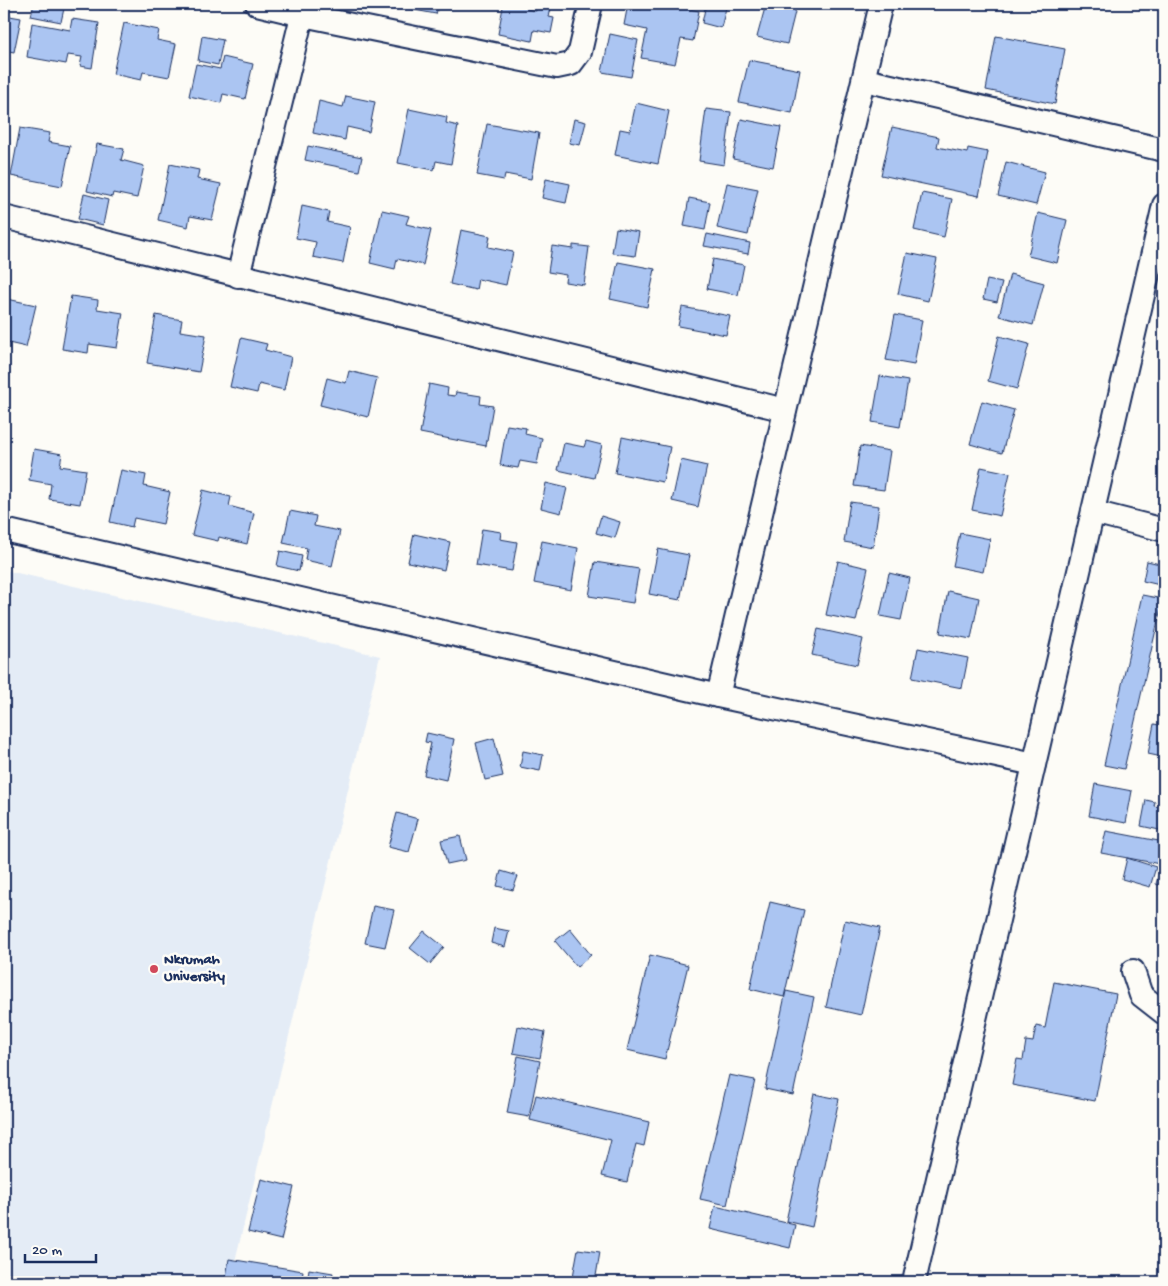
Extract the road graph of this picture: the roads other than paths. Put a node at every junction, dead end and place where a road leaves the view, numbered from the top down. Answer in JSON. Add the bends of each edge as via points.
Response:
{"nodes":[{"id":1,"x":257,"y":4,"type":"edge"},
{"id":2,"x":591,"y":4,"type":"edge"},
{"id":3,"x":881,"y":4,"type":"edge"},
{"id":4,"x":304,"y":10,"type":"edge"},
{"id":5,"x":865,"y":80,"type":"junction"},
{"id":6,"x":1164,"y":150,"type":"edge"},
{"id":7,"x":1164,"y":205,"type":"edge"},
{"id":8,"x":4,"y":217,"type":"edge"},
{"id":9,"x":238,"y":276,"type":"junction"},
{"id":10,"x":785,"y":410,"type":"junction"},
{"id":11,"x":1093,"y":512,"type":"junction"},
{"id":12,"x":4,"y":530,"type":"edge"},
{"id":13,"x":1164,"y":530,"type":"edge"},
{"id":14,"x":718,"y":696,"type":"junction"},
{"id":15,"x":1034,"y":764,"type":"junction"},
{"id":16,"x":1133,"y":971,"type":"dead end"},
{"id":17,"x":1164,"y":1012,"type":"edge"},
{"id":18,"x":914,"y":1282,"type":"edge"}],
"edges":[{"from":1,"to":4,"type":"street"},
{"from":2,"to":4,"type":"street","via":[[580,52],[571,64],[557,67]]},
{"from":3,"to":5,"type":"street"},
{"from":4,"to":9,"type":"street"},
{"from":5,"to":6,"type":"street"},
{"from":5,"to":10,"type":"street"},
{"from":7,"to":11,"type":"street"},
{"from":8,"to":9,"type":"street"},
{"from":9,"to":10,"type":"street"},
{"from":10,"to":14,"type":"street"},
{"from":11,"to":13,"type":"street"},
{"from":11,"to":15,"type":"street"},
{"from":12,"to":14,"type":"street"},
{"from":14,"to":15,"type":"street"},
{"from":15,"to":18,"type":"street"},
{"from":16,"to":17,"type":"street","via":[[1141,995]]}]}
